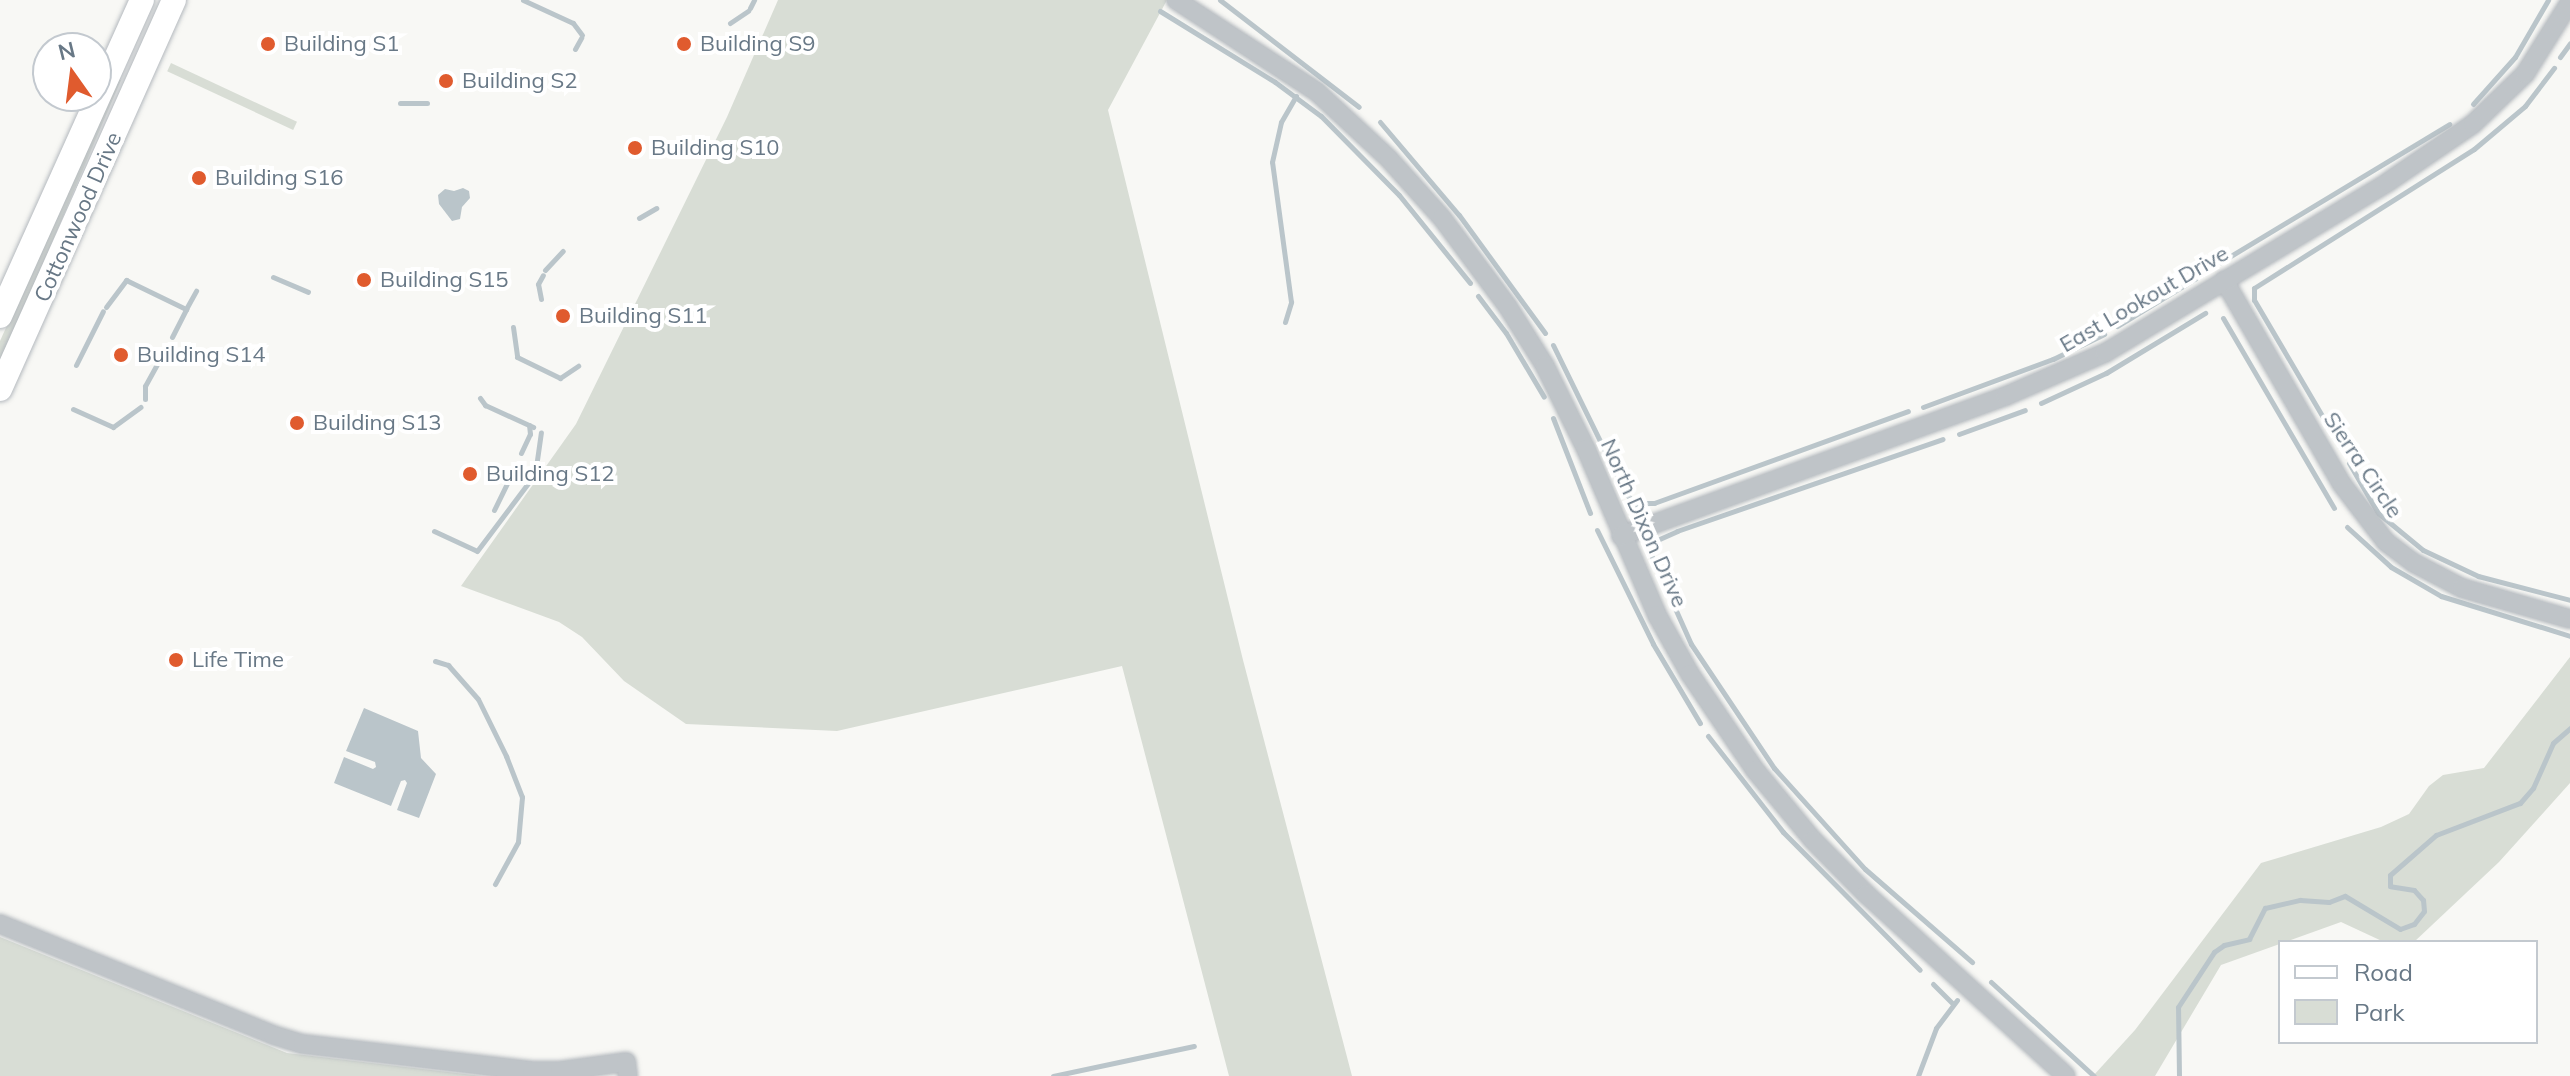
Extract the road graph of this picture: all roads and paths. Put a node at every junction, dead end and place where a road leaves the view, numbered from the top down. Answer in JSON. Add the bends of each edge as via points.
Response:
{"nodes":[{"id":1,"x":142,"y":0,"type":"edge"},
{"id":2,"x":174,"y":0,"type":"edge"},
{"id":3,"x":1176,"y":0,"type":"edge"},
{"id":4,"x":2570,"y":2,"type":"edge"},
{"id":5,"x":2224,"y":280,"type":"junction"},
{"id":6,"x":0,"y":316,"type":"edge"},
{"id":7,"x":0,"y":389,"type":"edge"},
{"id":8,"x":1621,"y":536,"type":"junction"},
{"id":9,"x":2570,"y":619,"type":"edge"},
{"id":10,"x":0,"y":924,"type":"edge"},
{"id":11,"x":628,"y":1076,"type":"edge"},
{"id":12,"x":2066,"y":1076,"type":"edge"}],
"edges":[{"from":1,"to":6,"type":"main road","name":"Cottonwood Drive"},
{"from":2,"to":7,"type":"main road","name":"Cottonwood Drive"},
{"from":3,"to":8,"type":"street","name":"North Dixon Drive","via":[[1317,92],[1442,218],[1545,366]]},
{"from":4,"to":5,"type":"street","name":"East Lookout Drive","via":[[2525,74],[2473,124],[2398,176]]},
{"from":5,"to":8,"type":"street","name":"East Lookout Drive","via":[[2070,370]]},
{"from":5,"to":9,"type":"street","name":"Sierra Circle","via":[[2335,473],[2386,542],[2462,588]]},
{"from":8,"to":12,"type":"street","name":"North Dixon Drive","via":[[1681,660],[1766,786],[1866,894]]},
{"from":10,"to":11,"type":"street","via":[[303,1044],[532,1071],[626,1062]]}]}
